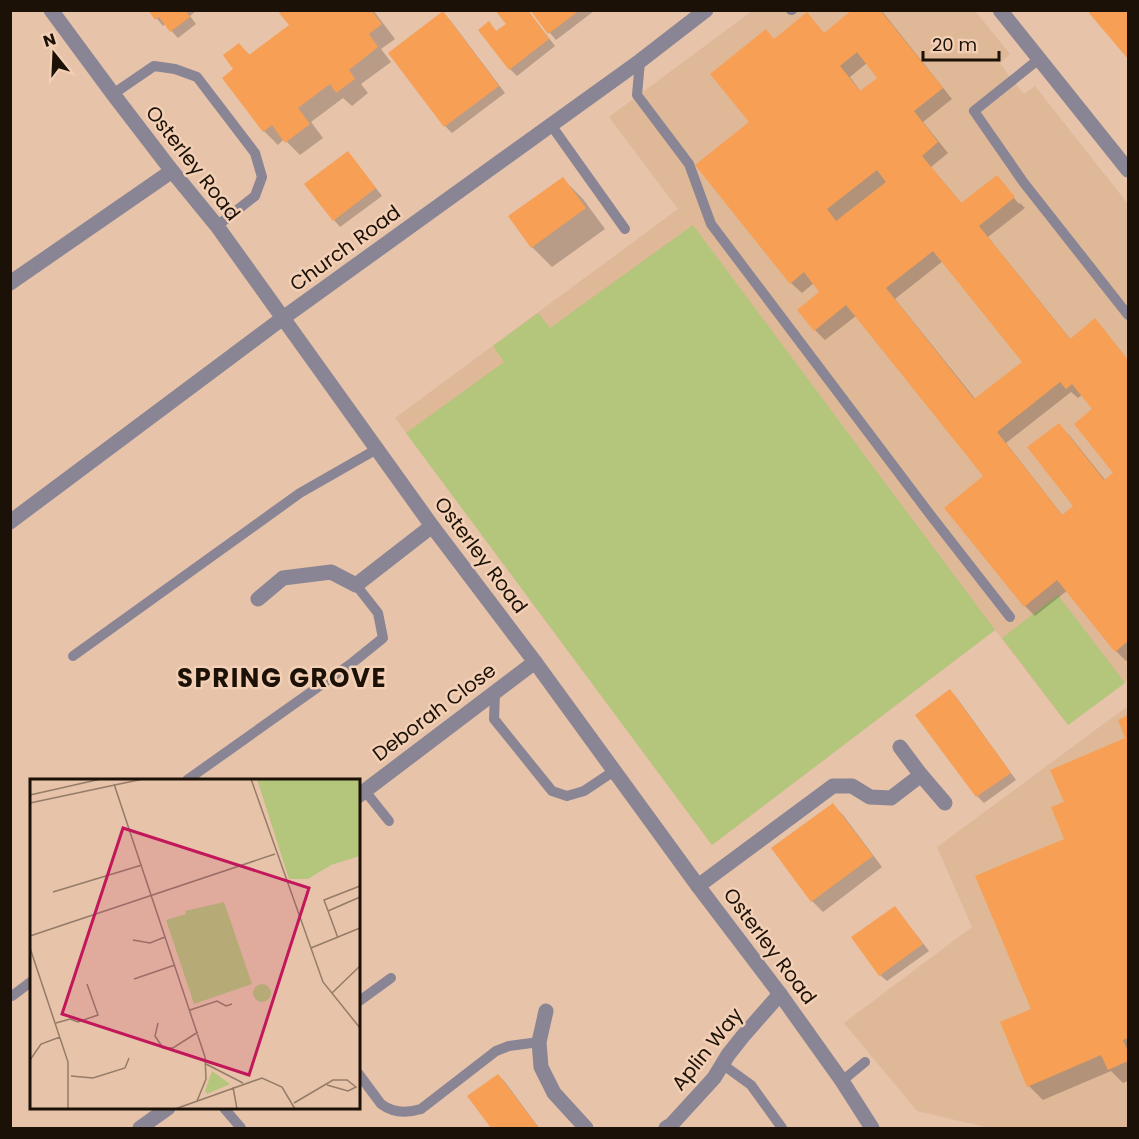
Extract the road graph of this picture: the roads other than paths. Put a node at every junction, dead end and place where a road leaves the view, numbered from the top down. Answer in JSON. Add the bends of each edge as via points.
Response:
{"nodes":[{"id":1,"x":51,"y":10,"type":"edge"},
{"id":2,"x":706,"y":10,"type":"edge"},
{"id":3,"x":1000,"y":10,"type":"edge"},
{"id":4,"x":1039,"y":59,"type":"junction"},
{"id":5,"x":640,"y":61,"type":"junction"},
{"id":6,"x":113,"y":94,"type":"junction"},
{"id":7,"x":551,"y":125,"type":"junction"},
{"id":8,"x":1128,"y":170,"type":"edge"},
{"id":9,"x":172,"y":171,"type":"junction"},
{"id":10,"x":217,"y":226,"type":"junction"},
{"id":11,"x":625,"y":229,"type":"dead end"},
{"id":12,"x":10,"y":283,"type":"edge"},
{"id":13,"x":1128,"y":315,"type":"edge"},
{"id":14,"x":283,"y":318,"type":"junction"},
{"id":15,"x":377,"y":449,"type":"junction"},
{"id":16,"x":10,"y":522,"type":"edge"},
{"id":17,"x":432,"y":526,"type":"junction"},
{"id":18,"x":356,"y":585,"type":"junction"},
{"id":19,"x":258,"y":599,"type":"dead end"},
{"id":20,"x":1010,"y":617,"type":"dead end"},
{"id":21,"x":73,"y":656,"type":"dead end"},
{"id":22,"x":535,"y":662,"type":"junction"},
{"id":23,"x":495,"y":693,"type":"junction"},
{"id":24,"x":900,"y":747,"type":"dead end"},
{"id":25,"x":614,"y":771,"type":"junction"},
{"id":26,"x":921,"y":775,"type":"junction"},
{"id":27,"x":189,"y":779,"type":"edge"},
{"id":28,"x":362,"y":793,"type":"edge"},
{"id":29,"x":945,"y":803,"type":"dead end"},
{"id":30,"x":389,"y":821,"type":"dead end"},
{"id":31,"x":698,"y":886,"type":"junction"},
{"id":32,"x":391,"y":978,"type":"dead end"},
{"id":33,"x":30,"y":982,"type":"edge"},
{"id":34,"x":780,"y":994,"type":"junction"},
{"id":35,"x":12,"y":996,"type":"edge"},
{"id":36,"x":360,"y":1001,"type":"edge"},
{"id":37,"x":546,"y":1011,"type":"dead end"},
{"id":38,"x":539,"y":1042,"type":"junction"},
{"id":39,"x":865,"y":1062,"type":"dead end"},
{"id":40,"x":722,"y":1064,"type":"junction"},
{"id":41,"x":360,"y":1076,"type":"edge"},
{"id":42,"x":842,"y":1081,"type":"junction"},
{"id":43,"x":165,"y":1109,"type":"edge"},
{"id":44,"x":226,"y":1109,"type":"edge"},
{"id":45,"x":140,"y":1128,"type":"edge"},
{"id":46,"x":241,"y":1128,"type":"edge"},
{"id":47,"x":585,"y":1128,"type":"edge"},
{"id":48,"x":666,"y":1128,"type":"edge"},
{"id":49,"x":782,"y":1128,"type":"edge"},
{"id":50,"x":873,"y":1128,"type":"edge"}],
"edges":[{"from":1,"to":6,"type":"street","name":"Osterley Road"},
{"from":2,"to":5,"type":"street","name":"Church Road"},
{"from":3,"to":4,"type":"street"},
{"from":4,"to":8,"type":"street"},
{"from":4,"to":13,"type":"lane","via":[[974,111],[1024,183]]},
{"from":5,"to":7,"type":"street","name":"Church Road"},
{"from":5,"to":20,"type":"lane","via":[[637,95],[689,164],[711,224]]},
{"from":6,"to":9,"type":"street","name":"Osterley Road"},
{"from":6,"to":10,"type":"lane","via":[[153,66],[197,77],[255,153],[262,177],[255,196]]},
{"from":7,"to":11,"type":"lane"},
{"from":7,"to":14,"type":"street","name":"Church Road"},
{"from":9,"to":10,"type":"street","name":"Osterley Road"},
{"from":9,"to":12,"type":"street"},
{"from":10,"to":14,"type":"street","name":"Osterley Road"},
{"from":14,"to":15,"type":"street","name":"Osterley Road"},
{"from":14,"to":16,"type":"street","name":"Church Road"},
{"from":15,"to":17,"type":"street","name":"Osterley Road"},
{"from":15,"to":21,"type":"lane","via":[[300,493]]},
{"from":17,"to":18,"type":"street"},
{"from":17,"to":22,"type":"street","name":"Osterley Road"},
{"from":18,"to":19,"type":"street","via":[[331,572],[283,578]]},
{"from":18,"to":27,"type":"lane","via":[[378,613],[382,638]]},
{"from":22,"to":23,"type":"street","name":"Deborah Close"},
{"from":22,"to":25,"type":"street","name":"Osterley Road"},
{"from":23,"to":25,"type":"lane","via":[[494,719],[552,792],[567,796],[584,791]]},
{"from":23,"to":28,"type":"street","name":"Deborah Close"},
{"from":24,"to":26,"type":"street"},
{"from":25,"to":31,"type":"street","name":"Osterley Road"},
{"from":26,"to":29,"type":"street"},
{"from":26,"to":31,"type":"street","via":[[891,798],[870,797],[852,786],[833,786]]},
{"from":28,"to":30,"type":"lane"},
{"from":31,"to":34,"type":"street","name":"Osterley Road"},
{"from":32,"to":36,"type":"lane"},
{"from":33,"to":35,"type":"lane"},
{"from":34,"to":40,"type":"street","name":"Aplin Way"},
{"from":34,"to":42,"type":"street","name":"Osterley Road"},
{"from":37,"to":38,"type":"street"},
{"from":38,"to":41,"type":"lane","via":[[496,1051],[421,1109],[408,1113],[381,1104]]},
{"from":38,"to":47,"type":"street","via":[[541,1067],[554,1093]]},
{"from":39,"to":42,"type":"lane"},
{"from":40,"to":48,"type":"street","name":"Aplin Way","via":[[714,1078]]},
{"from":40,"to":49,"type":"lane","via":[[751,1085]]},
{"from":42,"to":50,"type":"street","name":"Osterley Road"},
{"from":43,"to":45,"type":"street"},
{"from":44,"to":46,"type":"lane"}]}
